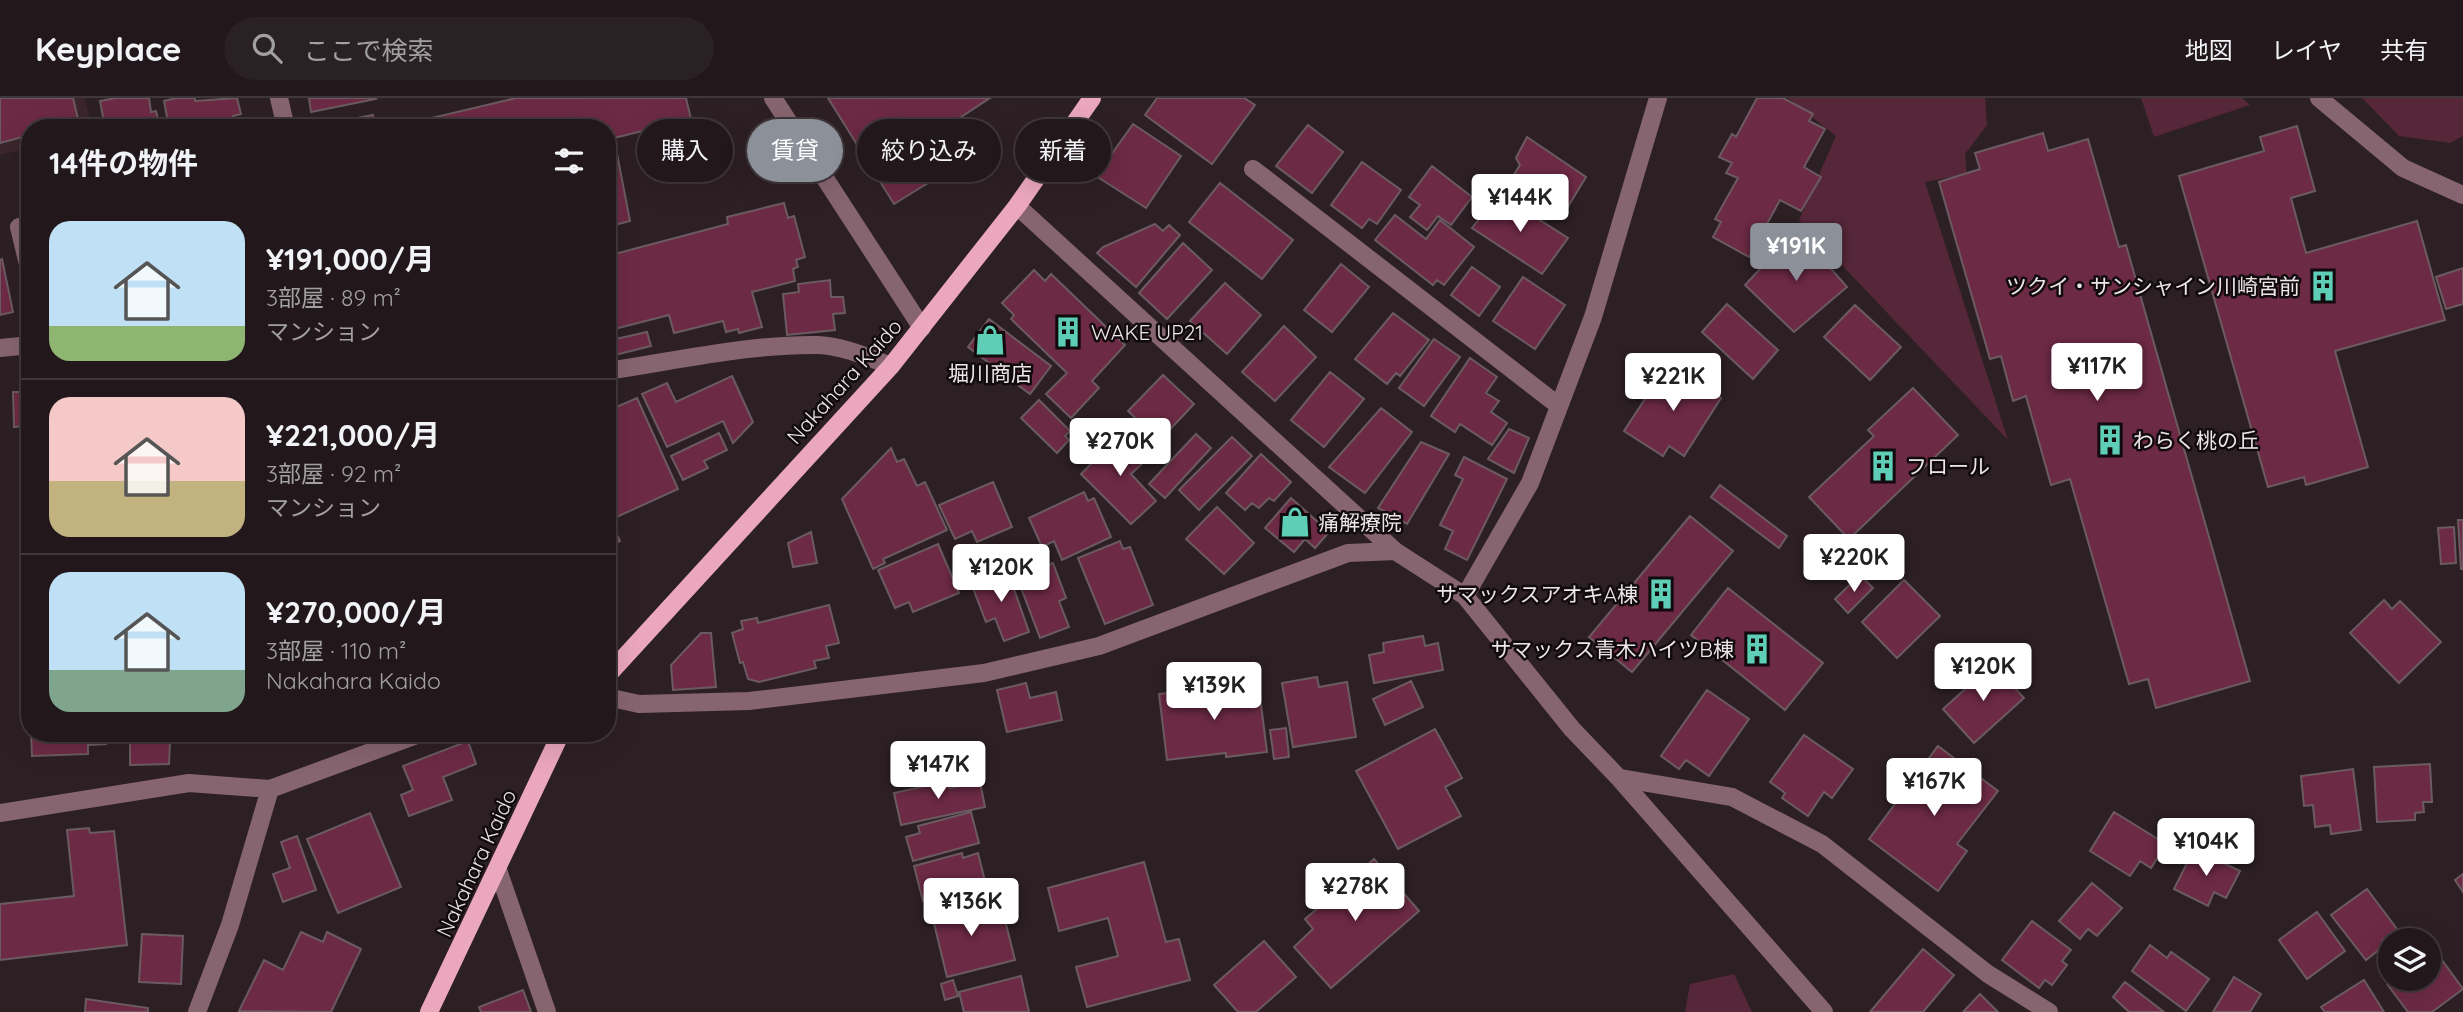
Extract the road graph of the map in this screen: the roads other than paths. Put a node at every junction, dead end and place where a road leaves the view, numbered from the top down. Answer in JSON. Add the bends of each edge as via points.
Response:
{"nodes":[{"id":1,"x":279,"y":98,"type":"edge"},
{"id":2,"x":773,"y":98,"type":"edge"},
{"id":3,"x":1092,"y":98,"type":"edge"},
{"id":4,"x":1658,"y":98,"type":"edge"},
{"id":5,"x":2319,"y":98,"type":"edge"},
{"id":6,"x":284,"y":119,"type":"edge"},
{"id":7,"x":1253,"y":169,"type":"dead end"},
{"id":8,"x":2463,"y":195,"type":"edge"},
{"id":9,"x":1017,"y":206,"type":"junction"},
{"id":10,"x":19,"y":227,"type":"dead end"},
{"id":11,"x":21,"y":235,"type":"edge"},
{"id":12,"x":922,"y":328,"type":"junction"},
{"id":13,"x":21,"y":346,"type":"edge"},
{"id":14,"x":0,"y":348,"type":"edge"},
{"id":15,"x":891,"y":366,"type":"junction"},
{"id":16,"x":616,"y":370,"type":"edge"},
{"id":17,"x":1559,"y":406,"type":"junction"},
{"id":18,"x":1395,"y":551,"type":"junction"},
{"id":19,"x":1465,"y":596,"type":"junction"},
{"id":20,"x":616,"y":666,"type":"edge"},
{"id":21,"x":616,"y":699,"type":"edge"},
{"id":22,"x":385,"y":742,"type":"edge"},
{"id":23,"x":558,"y":742,"type":"edge"},
{"id":24,"x":1619,"y":778,"type":"junction"},
{"id":25,"x":270,"y":789,"type":"junction"},
{"id":26,"x":0,"y":813,"type":"edge"},
{"id":27,"x":498,"y":870,"type":"junction"},
{"id":28,"x":197,"y":1012,"type":"edge"},
{"id":29,"x":429,"y":1012,"type":"edge"},
{"id":30,"x":547,"y":1012,"type":"edge"},
{"id":31,"x":1824,"y":1012,"type":"edge"},
{"id":32,"x":2049,"y":1012,"type":"edge"}],
"edges":[{"from":1,"to":6,"type":"street"},
{"from":2,"to":12,"type":"street"},
{"from":3,"to":9,"type":"main road","name":"Nakahara Kaido"},
{"from":4,"to":17,"type":"street","via":[[1593,317]]},
{"from":5,"to":8,"type":"street","via":[[2403,167]]},
{"from":7,"to":17,"type":"street"},
{"from":9,"to":12,"type":"main road","name":"Nakahara Kaido"},
{"from":9,"to":18,"type":"street"},
{"from":10,"to":11,"type":"street"},
{"from":12,"to":15,"type":"main road","name":"Nakahara Kaido"},
{"from":13,"to":14,"type":"street"},
{"from":15,"to":16,"type":"street","via":[[819,345]]},
{"from":15,"to":20,"type":"main road","name":"Nakahara Kaido"},
{"from":17,"to":19,"type":"street","via":[[1530,483]]},
{"from":18,"to":19,"type":"street"},
{"from":18,"to":21,"type":"street","via":[[1348,554],[1099,646],[984,673],[749,701],[639,704]]},
{"from":19,"to":24,"type":"street","via":[[1572,729]]},
{"from":22,"to":25,"type":"street"},
{"from":23,"to":27,"type":"main road","name":"Nakahara Kaido"},
{"from":24,"to":31,"type":"street"},
{"from":24,"to":32,"type":"street","via":[[1732,797],[1822,844],[1988,974]]},
{"from":25,"to":26,"type":"street","via":[[189,783]]},
{"from":25,"to":28,"type":"street"},
{"from":27,"to":29,"type":"main road","name":"Nakahara Kaido"},
{"from":27,"to":30,"type":"street"}]}
